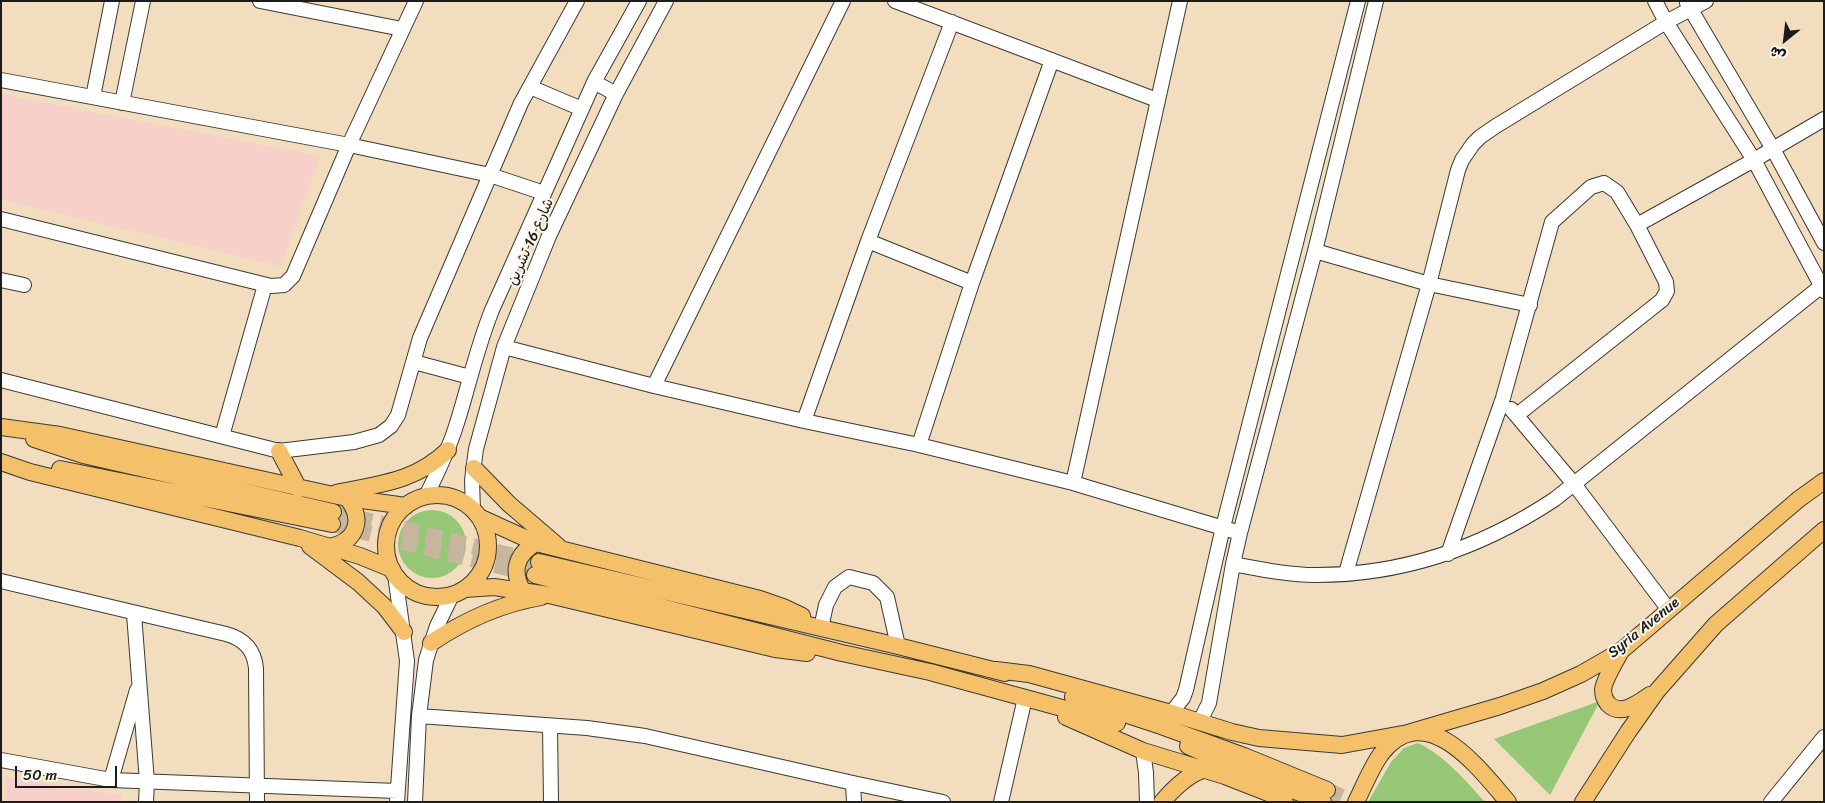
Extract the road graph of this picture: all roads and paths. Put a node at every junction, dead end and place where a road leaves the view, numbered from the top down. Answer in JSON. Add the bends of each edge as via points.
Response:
{"nodes":[{"id":1,"x":112,"y":1,"type":"edge"},
{"id":2,"x":143,"y":1,"type":"edge"},
{"id":3,"x":260,"y":1,"type":"edge"},
{"id":4,"x":416,"y":1,"type":"edge"},
{"id":5,"x":577,"y":1,"type":"edge"},
{"id":6,"x":639,"y":1,"type":"edge"},
{"id":7,"x":666,"y":1,"type":"edge"},
{"id":8,"x":843,"y":1,"type":"edge"},
{"id":9,"x":895,"y":1,"type":"edge"},
{"id":10,"x":1180,"y":1,"type":"edge"},
{"id":11,"x":1358,"y":1,"type":"edge"},
{"id":12,"x":1376,"y":1,"type":"edge"},
{"id":13,"x":1655,"y":1,"type":"edge"},
{"id":14,"x":1706,"y":1,"type":"edge"},
{"id":15,"x":1688,"y":5,"type":"edge"},
{"id":16,"x":952,"y":22,"type":"junction"},
{"id":17,"x":1666,"y":22,"type":"junction"},
{"id":18,"x":402,"y":29,"type":"junction"},
{"id":19,"x":1052,"y":60,"type":"junction"},
{"id":20,"x":1,"y":80,"type":"edge"},
{"id":21,"x":594,"y":82,"type":"junction"},
{"id":22,"x":530,"y":87,"type":"junction"},
{"id":23,"x":616,"y":94,"type":"junction"},
{"id":24,"x":93,"y":98,"type":"junction"},
{"id":25,"x":1157,"y":100,"type":"junction"},
{"id":26,"x":122,"y":103,"type":"junction"},
{"id":27,"x":582,"y":109,"type":"junction"},
{"id":28,"x":1824,"y":119,"type":"edge"},
{"id":29,"x":350,"y":145,"type":"junction"},
{"id":30,"x":1773,"y":149,"type":"junction"},
{"id":31,"x":1754,"y":160,"type":"junction"},
{"id":32,"x":490,"y":175,"type":"junction"},
{"id":33,"x":544,"y":193,"type":"junction"},
{"id":34,"x":1,"y":219,"type":"edge"},
{"id":35,"x":1637,"y":225,"type":"junction"},
{"id":36,"x":868,"y":241,"type":"junction"},
{"id":37,"x":1824,"y":243,"type":"edge"},
{"id":38,"x":1314,"y":251,"type":"junction"},
{"id":39,"x":1,"y":280,"type":"edge"},
{"id":40,"x":972,"y":284,"type":"junction"},
{"id":41,"x":1429,"y":284,"type":"junction"},
{"id":42,"x":24,"y":285,"type":"dead end"},
{"id":43,"x":265,"y":285,"type":"junction"},
{"id":44,"x":1823,"y":287,"type":"edge"},
{"id":45,"x":1530,"y":305,"type":"junction"},
{"id":46,"x":504,"y":347,"type":"junction"},
{"id":47,"x":414,"y":362,"type":"junction"},
{"id":48,"x":470,"y":377,"type":"junction"},
{"id":49,"x":1,"y":380,"type":"edge"},
{"id":50,"x":654,"y":386,"type":"junction"},
{"id":51,"x":1503,"y":398,"type":"junction"},
{"id":52,"x":1517,"y":415,"type":"junction"},
{"id":53,"x":804,"y":421,"type":"junction"},
{"id":54,"x":1,"y":428,"type":"edge"},
{"id":55,"x":222,"y":436,"type":"junction"},
{"id":56,"x":919,"y":445,"type":"junction"},
{"id":57,"x":448,"y":450,"type":"junction"},
{"id":58,"x":279,"y":451,"type":"junction"},
{"id":59,"x":1,"y":460,"type":"edge"},
{"id":60,"x":474,"y":468,"type":"junction"},
{"id":61,"x":1824,"y":481,"type":"edge"},
{"id":62,"x":1074,"y":483,"type":"junction"},
{"id":63,"x":1574,"y":484,"type":"junction"},
{"id":64,"x":299,"y":489,"type":"junction"},
{"id":65,"x":327,"y":494,"type":"junction"},
{"id":66,"x":426,"y":496,"type":"junction"},
{"id":67,"x":347,"y":498,"type":"junction"},
{"id":68,"x":406,"y":506,"type":"junction"},
{"id":69,"x":476,"y":514,"type":"junction"},
{"id":70,"x":1224,"y":527,"type":"junction"},
{"id":71,"x":1824,"y":530,"type":"edge"},
{"id":72,"x":1240,"y":533,"type":"junction"},
{"id":73,"x":300,"y":538,"type":"junction"},
{"id":74,"x":536,"y":543,"type":"junction"},
{"id":75,"x":329,"y":547,"type":"junction"},
{"id":76,"x":561,"y":550,"type":"junction"},
{"id":77,"x":1448,"y":554,"type":"junction"},
{"id":78,"x":1233,"y":564,"type":"junction"},
{"id":79,"x":394,"y":572,"type":"junction"},
{"id":80,"x":1346,"y":574,"type":"junction"},
{"id":81,"x":1,"y":581,"type":"edge"},
{"id":82,"x":523,"y":590,"type":"junction"},
{"id":83,"x":458,"y":592,"type":"junction"},
{"id":84,"x":549,"y":595,"type":"junction"},
{"id":85,"x":1669,"y":610,"type":"junction"},
{"id":86,"x":134,"y":614,"type":"junction"},
{"id":87,"x":818,"y":627,"type":"junction"},
{"id":88,"x":404,"y":632,"type":"junction"},
{"id":89,"x":431,"y":643,"type":"junction"},
{"id":90,"x":898,"y":646,"type":"junction"},
{"id":91,"x":1621,"y":651,"type":"junction"},
{"id":92,"x":842,"y":653,"type":"junction"},
{"id":93,"x":996,"y":670,"type":"junction"},
{"id":94,"x":139,"y":682,"type":"junction"},
{"id":95,"x":1657,"y":691,"type":"junction"},
{"id":96,"x":1025,"y":698,"type":"junction"},
{"id":97,"x":1172,"y":713,"type":"junction"},
{"id":98,"x":419,"y":716,"type":"junction"},
{"id":99,"x":1200,"y":721,"type":"junction"},
{"id":100,"x":550,"y":726,"type":"junction"},
{"id":101,"x":1408,"y":733,"type":"junction"},
{"id":102,"x":1824,"y":737,"type":"edge"},
{"id":103,"x":1143,"y":751,"type":"junction"},
{"id":104,"x":1,"y":760,"type":"edge"},
{"id":105,"x":1206,"y":769,"type":"junction"},
{"id":106,"x":111,"y":780,"type":"junction"},
{"id":107,"x":147,"y":782,"type":"junction"},
{"id":108,"x":853,"y":783,"type":"junction"},
{"id":109,"x":258,"y":786,"type":"junction"},
{"id":110,"x":397,"y":796,"type":"edge"},
{"id":111,"x":1325,"y":796,"type":"edge"},
{"id":112,"x":146,"y":802,"type":"edge"},
{"id":113,"x":257,"y":802,"type":"edge"},
{"id":114,"x":415,"y":802,"type":"edge"},
{"id":115,"x":551,"y":802,"type":"edge"},
{"id":116,"x":854,"y":802,"type":"edge"},
{"id":117,"x":943,"y":802,"type":"edge"},
{"id":118,"x":1001,"y":802,"type":"edge"},
{"id":119,"x":1147,"y":802,"type":"edge"},
{"id":120,"x":1162,"y":802,"type":"edge"},
{"id":121,"x":1284,"y":802,"type":"edge"},
{"id":122,"x":1356,"y":802,"type":"edge"},
{"id":123,"x":1508,"y":802,"type":"edge"},
{"id":124,"x":1583,"y":802,"type":"edge"},
{"id":125,"x":1771,"y":802,"type":"edge"}],
"edges":[{"from":1,"to":24,"type":"street"},
{"from":2,"to":26,"type":"street"},
{"from":3,"to":18,"type":"street"},
{"from":4,"to":18,"type":"street"},
{"from":5,"to":22,"type":"street"},
{"from":6,"to":21,"type":"street","name":"شارع 16 تشرين"},
{"from":7,"to":23,"type":"street","name":"شارع 16 تشرين"},
{"from":8,"to":50,"type":"street"},
{"from":9,"to":16,"type":"street"},
{"from":10,"to":25,"type":"street"},
{"from":11,"to":70,"type":"street"},
{"from":12,"to":38,"type":"street"},
{"from":13,"to":17,"type":"street"},
{"from":14,"to":15,"type":"street"},
{"from":15,"to":17,"type":"street"},
{"from":15,"to":30,"type":"street"},
{"from":16,"to":19,"type":"street"},
{"from":16,"to":36,"type":"street"},
{"from":17,"to":31,"type":"street"},
{"from":17,"to":41,"type":"street","via":[[1496,126],[1473,144],[1458,170]]},
{"from":18,"to":29,"type":"street"},
{"from":19,"to":25,"type":"street"},
{"from":19,"to":40,"type":"street"},
{"from":20,"to":24,"type":"street"},
{"from":21,"to":23,"type":"street"},
{"from":21,"to":27,"type":"street","name":"شارع 16 تشرين"},
{"from":22,"to":27,"type":"street"},
{"from":22,"to":32,"type":"street"},
{"from":23,"to":46,"type":"street","name":"شارع 16 تشرين","via":[[549,236]]},
{"from":24,"to":26,"type":"street"},
{"from":25,"to":62,"type":"street"},
{"from":26,"to":29,"type":"street"},
{"from":27,"to":33,"type":"street","name":"شارع 16 تشرين"},
{"from":28,"to":30,"type":"street"},
{"from":29,"to":32,"type":"street"},
{"from":29,"to":43,"type":"street","via":[[293,276],[284,285]]},
{"from":30,"to":31,"type":"street"},
{"from":30,"to":37,"type":"street"},
{"from":31,"to":35,"type":"street"},
{"from":31,"to":44,"type":"street"},
{"from":32,"to":33,"type":"street"},
{"from":32,"to":47,"type":"street","via":[[420,338]]},
{"from":33,"to":48,"type":"street","name":"شارع 16 تشرين","via":[[492,310]]},
{"from":34,"to":43,"type":"street"},
{"from":35,"to":45,"type":"street","via":[[1617,192],[1604,183],[1591,187],[1552,222]]},
{"from":35,"to":52,"type":"street","via":[[1666,282],[1667,291],[1662,300]]},
{"from":36,"to":40,"type":"street"},
{"from":36,"to":53,"type":"street"},
{"from":38,"to":41,"type":"street"},
{"from":38,"to":72,"type":"street"},
{"from":39,"to":42,"type":"street"},
{"from":40,"to":56,"type":"street"},
{"from":41,"to":45,"type":"street"},
{"from":41,"to":80,"type":"street"},
{"from":43,"to":55,"type":"street"},
{"from":44,"to":63,"type":"street"},
{"from":45,"to":51,"type":"street"},
{"from":46,"to":50,"type":"street"},
{"from":46,"to":60,"type":"street","name":"شارع 16 تشرين","via":[[476,449]]},
{"from":47,"to":48,"type":"street"},
{"from":47,"to":58,"type":"street","via":[[398,415],[391,426],[379,435],[354,442]]},
{"from":48,"to":57,"type":"street","name":"شارع 16 تشرين"},
{"from":49,"to":55,"type":"street"},
{"from":50,"to":53,"type":"street"},
{"from":51,"to":52,"type":"street"},
{"from":51,"to":77,"type":"street"},
{"from":52,"to":63,"type":"street"},
{"from":53,"to":56,"type":"street"},
{"from":54,"to":59,"type":"main road","via":[[83,455],[332,518]]},
{"from":54,"to":64,"type":"main road","via":[[87,440]]},
{"from":55,"to":58,"type":"street"},
{"from":56,"to":62,"type":"street"},
{"from":57,"to":65,"type":"main road","via":[[426,468],[407,477]]},
{"from":57,"to":66,"type":"street","name":"شارع 16 تشرين"},
{"from":58,"to":64,"type":"main road"},
{"from":59,"to":73,"type":"main road","via":[[39,474]]},
{"from":60,"to":69,"type":"street","name":"شارع 16 تشرين"},
{"from":60,"to":76,"type":"main road"},
{"from":61,"to":85,"type":"main road","name":"Syria Avenue"},
{"from":62,"to":70,"type":"street"},
{"from":63,"to":77,"type":"street","via":[[1514,524]]},
{"from":63,"to":85,"type":"street"},
{"from":64,"to":65,"type":"main road"},
{"from":65,"to":67,"type":"main road"},
{"from":66,"to":68,"type":"main road"},
{"from":66,"to":69,"type":"main road","via":[[454,498]]},
{"from":67,"to":68,"type":"main road"},
{"from":67,"to":75,"type":"main road","via":[[357,518],[355,529],[340,545]]},
{"from":68,"to":79,"type":"main road","via":[[395,518],[388,534],[387,552]]},
{"from":69,"to":74,"type":"main road"},
{"from":69,"to":83,"type":"main road","via":[[486,530],[487,557],[475,580]]},
{"from":70,"to":72,"type":"street"},
{"from":70,"to":97,"type":"street","via":[[1186,690]]},
{"from":71,"to":95,"type":"main road","via":[[1716,624]]},
{"from":72,"to":78,"type":"street"},
{"from":73,"to":75,"type":"main road"},
{"from":73,"to":88,"type":"main road","via":[[358,582],[385,607]]},
{"from":74,"to":76,"type":"main road"},
{"from":74,"to":82,"type":"main road","via":[[527,548],[517,564],[518,582]]},
{"from":75,"to":79,"type":"main road","via":[[360,556]]},
{"from":76,"to":87,"type":"main road","via":[[760,599],[802,616]]},
{"from":77,"to":80,"type":"street","via":[[1384,570]]},
{"from":78,"to":80,"type":"street","via":[[1282,573]]},
{"from":78,"to":99,"type":"street","via":[[1209,703]]},
{"from":79,"to":83,"type":"main road","via":[[407,586],[421,594],[434,597]]},
{"from":79,"to":88,"type":"street"},
{"from":81,"to":86,"type":"street"},
{"from":82,"to":83,"type":"main road","via":[[494,587]]},
{"from":82,"to":84,"type":"main road"},
{"from":83,"to":89,"type":"street"},
{"from":84,"to":89,"type":"main road","via":[[493,609],[460,624]]},
{"from":84,"to":92,"type":"main road","via":[[798,653]]},
{"from":85,"to":91,"type":"main road","name":"Syria Avenue"},
{"from":86,"to":94,"type":"street"},
{"from":86,"to":109,"type":"street","via":[[234,636],[247,645],[256,668]]},
{"from":87,"to":90,"type":"main road"},
{"from":87,"to":90,"type":"street","via":[[835,587],[849,576],[873,583],[887,597]]},
{"from":87,"to":92,"type":"main road","via":[[537,568]]},
{"from":88,"to":110,"type":"street","via":[[407,661]]},
{"from":89,"to":98,"type":"street"},
{"from":90,"to":93,"type":"main road"},
{"from":91,"to":95,"type":"main road","via":[[1603,688],[1606,702],[1618,709],[1626,709]]},
{"from":91,"to":101,"type":"main road","name":"Syria Avenue","via":[[1543,691]]},
{"from":92,"to":96,"type":"main road","via":[[930,672]]},
{"from":93,"to":97,"type":"main road","via":[[1029,674]]},
{"from":93,"to":111,"type":"main road","via":[[1207,742]]},
{"from":94,"to":106,"type":"street"},
{"from":94,"to":107,"type":"street"},
{"from":95,"to":124,"type":"main road"},
{"from":96,"to":103,"type":"main road"},
{"from":96,"to":111,"type":"main road","via":[[1181,743],[1242,770]]},
{"from":96,"to":118,"type":"street"},
{"from":97,"to":99,"type":"main road"},
{"from":98,"to":100,"type":"street"},
{"from":98,"to":114,"type":"street"},
{"from":99,"to":101,"type":"main road","via":[[1259,738],[1315,744],[1342,745]]},
{"from":100,"to":108,"type":"street","via":[[645,736]]},
{"from":100,"to":115,"type":"street"},
{"from":101,"to":122,"type":"main road","via":[[1381,755]]},
{"from":101,"to":123,"type":"main road","via":[[1436,735],[1450,743],[1477,765]]},
{"from":102,"to":125,"type":"street"},
{"from":103,"to":105,"type":"main road"},
{"from":103,"to":119,"type":"street"},
{"from":104,"to":106,"type":"street"},
{"from":105,"to":120,"type":"main road","via":[[1196,772]]},
{"from":105,"to":121,"type":"main road"},
{"from":106,"to":107,"type":"street"},
{"from":107,"to":109,"type":"street"},
{"from":107,"to":112,"type":"street"},
{"from":108,"to":116,"type":"street"},
{"from":108,"to":117,"type":"street"},
{"from":109,"to":110,"type":"street"},
{"from":109,"to":113,"type":"street"}]}
